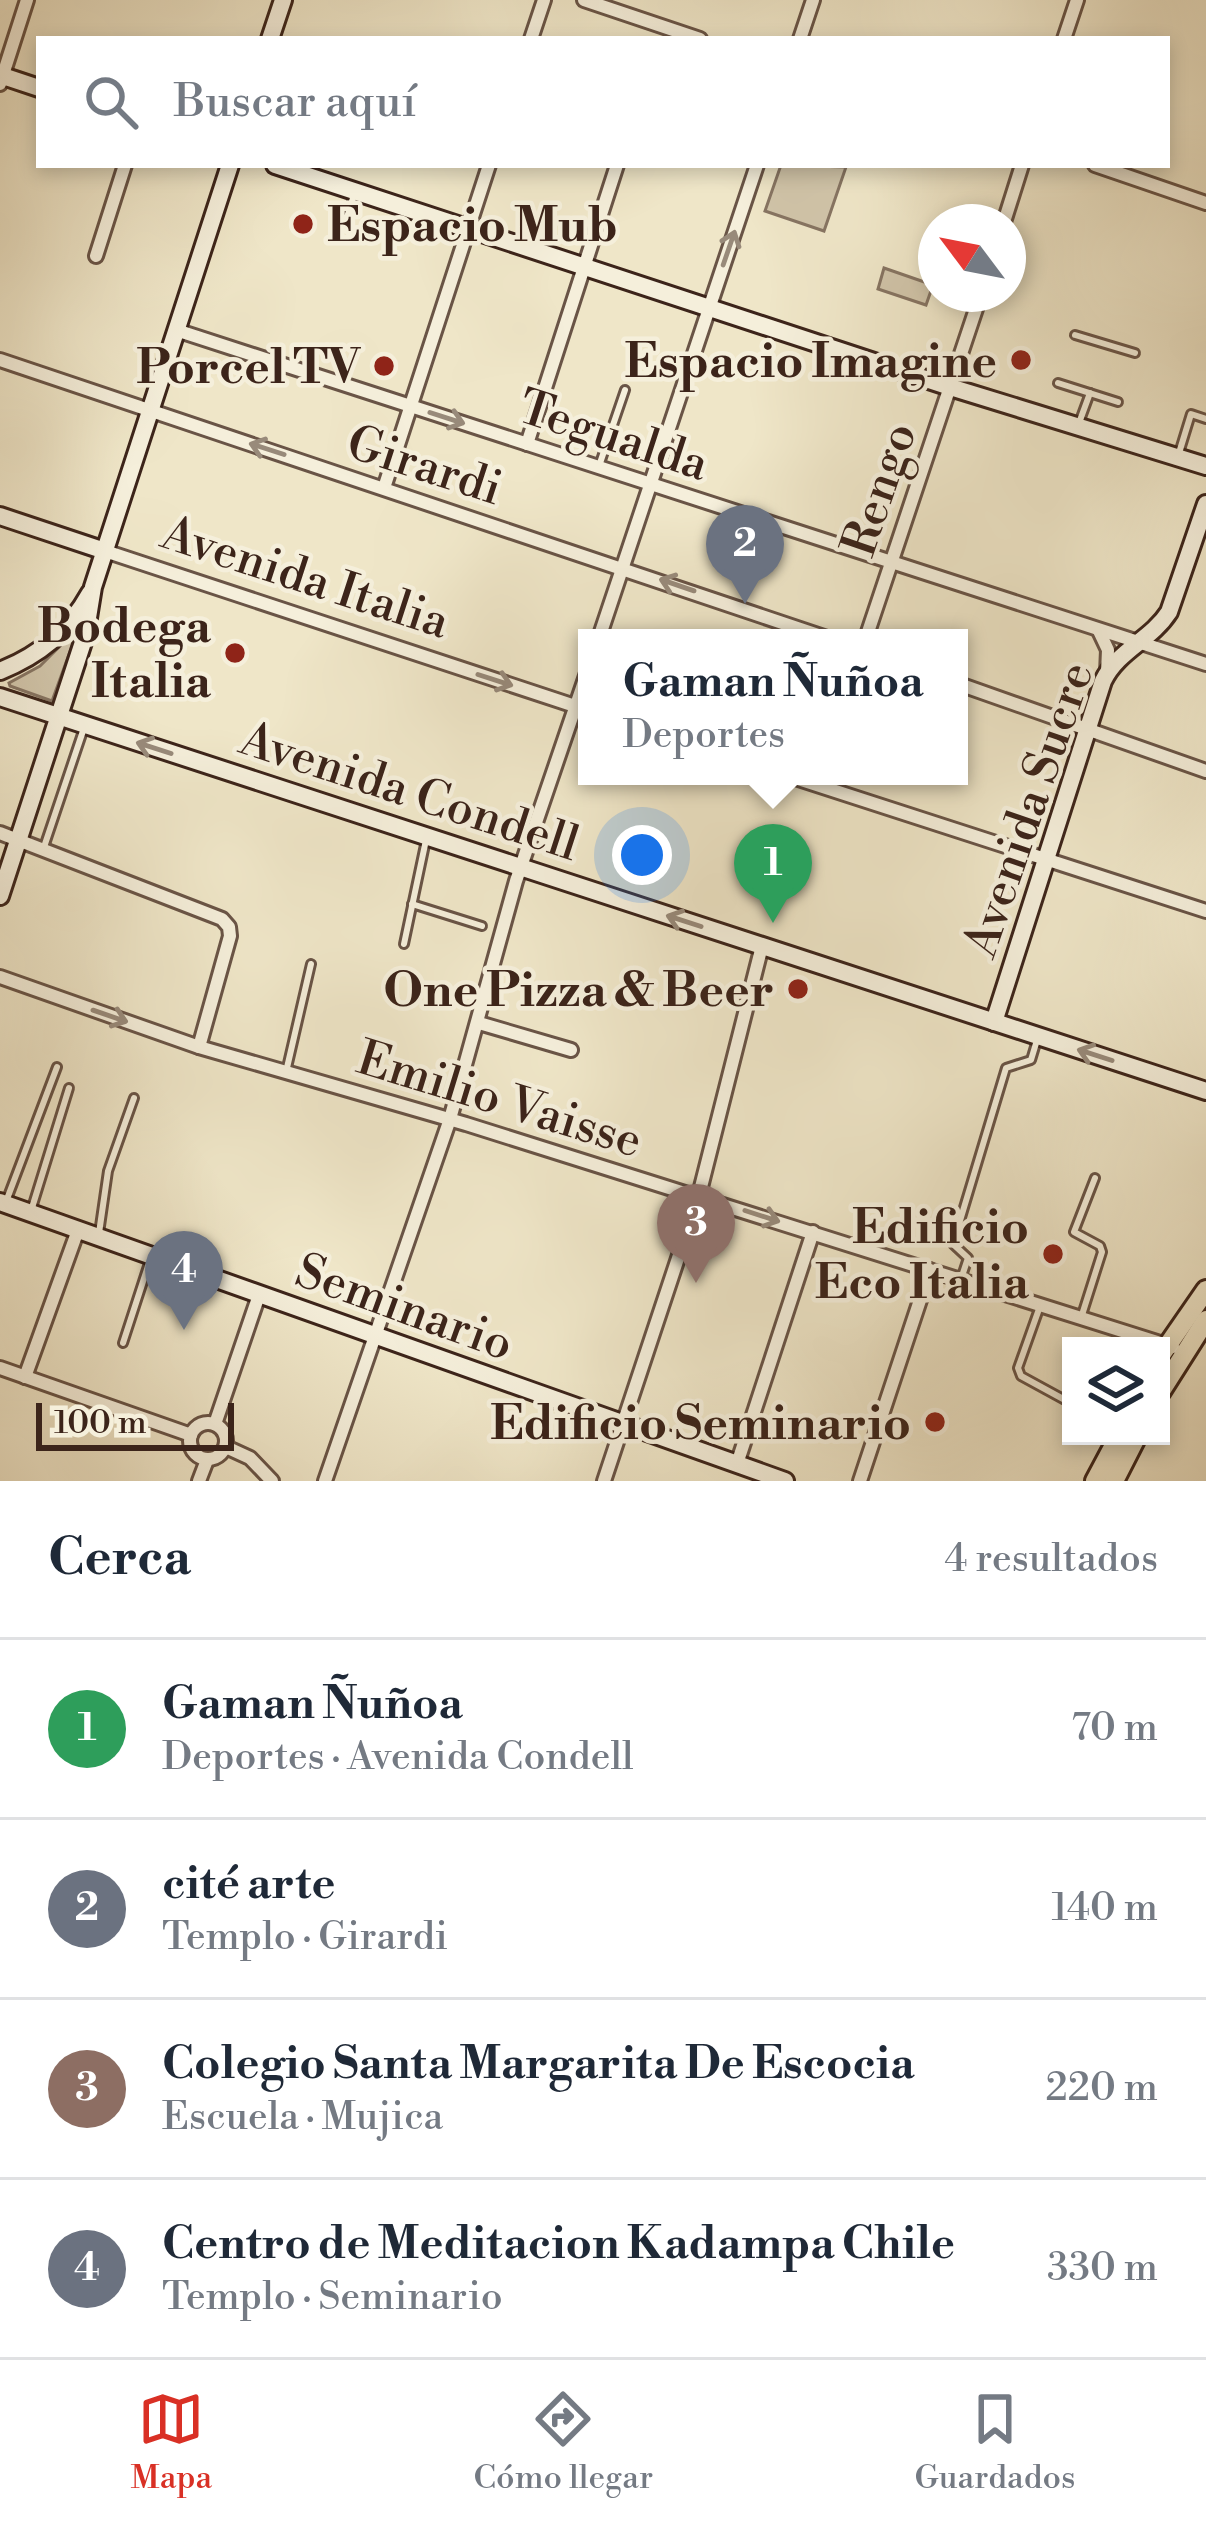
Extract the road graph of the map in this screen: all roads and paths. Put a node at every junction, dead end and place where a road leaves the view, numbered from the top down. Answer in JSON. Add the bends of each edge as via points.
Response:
{"nodes":[{"id":1,"x":27,"y":0,"type":"edge"},
{"id":2,"x":283,"y":0,"type":"edge"},
{"id":3,"x":544,"y":0,"type":"edge"},
{"id":4,"x":584,"y":0,"type":"edge"},
{"id":5,"x":813,"y":0,"type":"edge"},
{"id":6,"x":1077,"y":0,"type":"edge"},
{"id":7,"x":271,"y":36,"type":"edge"},
{"id":8,"x":532,"y":36,"type":"edge"},
{"id":9,"x":691,"y":36,"type":"edge"},
{"id":10,"x":801,"y":36,"type":"edge"},
{"id":11,"x":1065,"y":36,"type":"edge"},
{"id":12,"x":1,"y":78,"type":"edge"},
{"id":13,"x":36,"y":87,"type":"edge"},
{"id":14,"x":124,"y":168,"type":"edge"},
{"id":15,"x":229,"y":168,"type":"edge"},
{"id":16,"x":488,"y":168,"type":"edge"},
{"id":17,"x":616,"y":168,"type":"edge"},
{"id":18,"x":756,"y":168,"type":"edge"},
{"id":19,"x":1021,"y":168,"type":"edge"},
{"id":20,"x":1104,"y":168,"type":"edge"},
{"id":21,"x":318,"y":172,"type":"edge"},
{"id":22,"x":355,"y":191,"type":"junction"},
{"id":23,"x":1206,"y":203,"type":"edge"},
{"id":24,"x":1010,"y":204,"type":"edge"},
{"id":25,"x":346,"y":221,"type":"dead end"},
{"id":26,"x":469,"y":228,"type":"junction"},
{"id":27,"x":95,"y":256,"type":"dead end"},
{"id":28,"x":584,"y":265,"type":"junction"},
{"id":29,"x":709,"y":306,"type":"junction"},
{"id":30,"x":975,"y":312,"type":"edge"},
{"id":31,"x":176,"y":329,"type":"junction"},
{"id":32,"x":1075,"y":335,"type":"dead end"},
{"id":33,"x":1135,"y":353,"type":"dead end"},
{"id":34,"x":0,"y":360,"type":"edge"},
{"id":35,"x":1058,"y":383,"type":"dead end"},
{"id":36,"x":950,"y":387,"type":"junction"},
{"id":37,"x":625,"y":389,"type":"dead end"},
{"id":38,"x":1090,"y":393,"type":"junction"},
{"id":39,"x":1118,"y":402,"type":"dead end"},
{"id":40,"x":411,"y":406,"type":"junction"},
{"id":41,"x":150,"y":411,"type":"junction"},
{"id":42,"x":1206,"y":419,"type":"edge"},
{"id":43,"x":1078,"y":426,"type":"junction"},
{"id":44,"x":527,"y":444,"type":"junction"},
{"id":45,"x":1178,"y":457,"type":"junction"},
{"id":46,"x":1206,"y":466,"type":"edge"},
{"id":47,"x":598,"y":467,"type":"junction"},
{"id":48,"x":650,"y":484,"type":"junction"},
{"id":49,"x":384,"y":488,"type":"junction"},
{"id":50,"x":1206,"y":504,"type":"edge"},
{"id":51,"x":0,"y":516,"type":"edge"},
{"id":52,"x":105,"y":551,"type":"junction"},
{"id":53,"x":890,"y":562,"type":"junction"},
{"id":54,"x":622,"y":567,"type":"junction"},
{"id":55,"x":93,"y":587,"type":"junction"},
{"id":56,"x":601,"y":629,"type":"edge"},
{"id":57,"x":801,"y":629,"type":"edge"},
{"id":58,"x":869,"y":629,"type":"edge"},
{"id":59,"x":1099,"y":630,"type":"junction"},
{"id":60,"x":1138,"y":643,"type":"junction"},
{"id":61,"x":1206,"y":664,"type":"edge"},
{"id":62,"x":0,"y":671,"type":"edge"},
{"id":63,"x":1107,"y":673,"type":"junction"},
{"id":64,"x":968,"y":687,"type":"edge"},
{"id":65,"x":0,"y":697,"type":"edge"},
{"id":66,"x":578,"y":707,"type":"edge"},
{"id":67,"x":578,"y":716,"type":"edge"},
{"id":68,"x":60,"y":717,"type":"junction"},
{"id":69,"x":85,"y":725,"type":"junction"},
{"id":70,"x":1087,"y":729,"type":"junction"},
{"id":71,"x":1206,"y":771,"type":"edge"},
{"id":72,"x":816,"y":785,"type":"edge"},
{"id":73,"x":0,"y":833,"type":"edge"},
{"id":74,"x":427,"y":837,"type":"junction"},
{"id":75,"x":18,"y":840,"type":"junction"},
{"id":76,"x":43,"y":850,"type":"junction"},
{"id":77,"x":1045,"y":860,"type":"junction"},
{"id":78,"x":520,"y":867,"type":"junction"},
{"id":79,"x":0,"y":896,"type":"edge"},
{"id":80,"x":412,"y":904,"type":"junction"},
{"id":81,"x":1206,"y":911,"type":"edge"},
{"id":82,"x":482,"y":926,"type":"dead end"},
{"id":83,"x":404,"y":944,"type":"dead end"},
{"id":84,"x":762,"y":946,"type":"junction"},
{"id":85,"x":311,"y":964,"type":"dead end"},
{"id":86,"x":0,"y":977,"type":"edge"},
{"id":87,"x":994,"y":1022,"type":"junction"},
{"id":88,"x":478,"y":1023,"type":"junction"},
{"id":89,"x":1039,"y":1036,"type":"junction"},
{"id":90,"x":199,"y":1047,"type":"junction"},
{"id":91,"x":571,"y":1050,"type":"dead end"},
{"id":92,"x":57,"y":1067,"type":"dead end"},
{"id":93,"x":286,"y":1072,"type":"junction"},
{"id":94,"x":69,"y":1088,"type":"dead end"},
{"id":95,"x":1206,"y":1091,"type":"edge"},
{"id":96,"x":134,"y":1098,"type":"dead end"},
{"id":97,"x":450,"y":1119,"type":"junction"},
{"id":98,"x":1095,"y":1178,"type":"dead end"},
{"id":99,"x":699,"y":1196,"type":"junction"},
{"id":100,"x":2,"y":1203,"type":"edge"},
{"id":101,"x":30,"y":1213,"type":"junction"},
{"id":102,"x":78,"y":1230,"type":"junction"},
{"id":103,"x":813,"y":1232,"type":"junction"},
{"id":104,"x":98,"y":1237,"type":"junction"},
{"id":105,"x":151,"y":1256,"type":"junction"},
{"id":106,"x":930,"y":1270,"type":"junction"},
{"id":107,"x":961,"y":1280,"type":"junction"},
{"id":108,"x":1205,"y":1291,"type":"edge"},
{"id":109,"x":259,"y":1295,"type":"junction"},
{"id":110,"x":1041,"y":1305,"type":"junction"},
{"id":111,"x":1082,"y":1318,"type":"junction"},
{"id":112,"x":1206,"y":1320,"type":"edge"},
{"id":113,"x":374,"y":1337,"type":"junction"},
{"id":114,"x":123,"y":1343,"type":"dead end"},
{"id":115,"x":1171,"y":1349,"type":"edge"},
{"id":116,"x":0,"y":1368,"type":"edge"},
{"id":117,"x":26,"y":1377,"type":"junction"},
{"id":118,"x":1062,"y":1398,"type":"edge"},
{"id":119,"x":215,"y":1424,"type":"junction"},
{"id":120,"x":624,"y":1424,"type":"junction"},
{"id":121,"x":191,"y":1436,"type":"junction"},
{"id":122,"x":1114,"y":1445,"type":"edge"},
{"id":123,"x":1132,"y":1445,"type":"edge"},
{"id":124,"x":226,"y":1447,"type":"junction"},
{"id":125,"x":207,"y":1460,"type":"junction"},
{"id":126,"x":736,"y":1464,"type":"junction"},
{"id":127,"x":199,"y":1481,"type":"edge"},
{"id":128,"x":272,"y":1481,"type":"edge"},
{"id":129,"x":325,"y":1481,"type":"edge"},
{"id":130,"x":604,"y":1481,"type":"edge"},
{"id":131,"x":785,"y":1481,"type":"edge"},
{"id":132,"x":860,"y":1481,"type":"edge"},
{"id":133,"x":1095,"y":1481,"type":"edge"},
{"id":134,"x":1114,"y":1481,"type":"edge"}],
"edges":[{"from":1,"to":12,"type":"street"},
{"from":2,"to":7,"type":"street"},
{"from":3,"to":8,"type":"street"},
{"from":4,"to":9,"type":"street"},
{"from":5,"to":10,"type":"street"},
{"from":6,"to":11,"type":"street"},
{"from":12,"to":13,"type":"street"},
{"from":14,"to":27,"type":"street"},
{"from":15,"to":31,"type":"street"},
{"from":16,"to":26,"type":"street"},
{"from":17,"to":28,"type":"street"},
{"from":29,"to":18,"type":"street","one_way":true},
{"from":19,"to":24,"type":"street"},
{"from":20,"to":23,"type":"street"},
{"from":21,"to":22,"type":"street"},
{"from":22,"to":25,"type":"lane"},
{"from":22,"to":26,"type":"street"},
{"from":26,"to":28,"type":"street"},
{"from":26,"to":40,"type":"street"},
{"from":28,"to":29,"type":"street"},
{"from":28,"to":44,"type":"street"},
{"from":29,"to":36,"type":"street"},
{"from":29,"to":48,"type":"street"},
{"from":30,"to":36,"type":"street","name":"Rengo"},
{"from":31,"to":40,"type":"street","name":"Tegualda"},
{"from":31,"to":41,"type":"street"},
{"from":32,"to":33,"type":"lane"},
{"from":34,"to":41,"type":"street","name":"Girardi"},
{"from":35,"to":38,"type":"lane"},
{"from":36,"to":43,"type":"street"},
{"from":36,"to":53,"type":"street","name":"Rengo"},
{"from":37,"to":47,"type":"lane"},
{"from":38,"to":39,"type":"lane"},
{"from":38,"to":43,"type":"lane"},
{"from":40,"to":44,"type":"street","name":"Tegualda","one_way":true},
{"from":40,"to":49,"type":"street"},
{"from":49,"to":41,"type":"street","name":"Girardi","one_way":true},
{"from":41,"to":52,"type":"street"},
{"from":42,"to":45,"type":"lane","via":[[1191,414]]},
{"from":43,"to":45,"type":"street"},
{"from":44,"to":47,"type":"street","name":"Tegualda"},
{"from":45,"to":46,"type":"street"},
{"from":47,"to":48,"type":"street","name":"Tegualda"},
{"from":48,"to":53,"type":"street","name":"Tegualda"},
{"from":48,"to":54,"type":"street"},
{"from":49,"to":54,"type":"street","name":"Girardi"},
{"from":50,"to":60,"type":"street","name":"Avenida Sucre","via":[[1169,612]]},
{"from":51,"to":52,"type":"street","name":"Avenida Italia"},
{"from":52,"to":55,"type":"street"},
{"from":52,"to":66,"type":"street","name":"Avenida Italia","one_way":true},
{"from":53,"to":58,"type":"street","name":"Rengo"},
{"from":53,"to":59,"type":"street","name":"Tegualda"},
{"from":54,"to":56,"type":"street"},
{"from":57,"to":54,"type":"street","name":"Girardi","one_way":true},
{"from":55,"to":62,"type":"street","via":[[60,634]]},
{"from":55,"to":68,"type":"street"},
{"from":59,"to":60,"type":"street","name":"Tegualda"},
{"from":59,"to":63,"type":"street"},
{"from":60,"to":61,"type":"street","name":"Tegualda"},
{"from":60,"to":63,"type":"street","name":"Avenida Sucre"},
{"from":63,"to":70,"type":"street","name":"Avenida Sucre"},
{"from":64,"to":70,"type":"street"},
{"from":65,"to":68,"type":"street","name":"Avenida Condell"},
{"from":67,"to":78,"type":"street"},
{"from":68,"to":69,"type":"street","name":"Avenida Condell"},
{"from":68,"to":75,"type":"street"},
{"from":74,"to":69,"type":"street","name":"Avenida Condell","one_way":true},
{"from":69,"to":76,"type":"lane"},
{"from":70,"to":71,"type":"street"},
{"from":70,"to":77,"type":"street","name":"Avenida Sucre"},
{"from":72,"to":77,"type":"street"},
{"from":73,"to":75,"type":"street"},
{"from":74,"to":78,"type":"street","name":"Avenida Condell"},
{"from":74,"to":80,"type":"lane"},
{"from":75,"to":76,"type":"street"},
{"from":75,"to":79,"type":"street"},
{"from":76,"to":90,"type":"street","via":[[229,927]]},
{"from":77,"to":81,"type":"street"},
{"from":77,"to":87,"type":"street","name":"Avenida Sucre"},
{"from":84,"to":78,"type":"street","name":"Avenida Condell","one_way":true},
{"from":78,"to":88,"type":"street"},
{"from":80,"to":82,"type":"lane"},
{"from":80,"to":83,"type":"lane"},
{"from":84,"to":87,"type":"street","name":"Avenida Condell"},
{"from":84,"to":99,"type":"street"},
{"from":85,"to":93,"type":"lane"},
{"from":86,"to":90,"type":"street","name":"Emilio Vaisse","one_way":true},
{"from":87,"to":89,"type":"street","name":"Avenida Condell"},
{"from":88,"to":91,"type":"street"},
{"from":88,"to":97,"type":"street"},
{"from":95,"to":89,"type":"street","name":"Avenida Condell","one_way":true},
{"from":89,"to":107,"type":"lane","via":[[1031,1060],[1006,1068],[953,1244],[968,1258]]},
{"from":90,"to":93,"type":"street","name":"Emilio Vaisse"},
{"from":92,"to":100,"type":"lane"},
{"from":93,"to":97,"type":"street","name":"Emilio Vaisse"},
{"from":94,"to":101,"type":"lane"},
{"from":96,"to":104,"type":"lane","via":[[108,1172]]},
{"from":97,"to":99,"type":"street","name":"Emilio Vaisse"},
{"from":97,"to":113,"type":"street"},
{"from":98,"to":111,"type":"lane","via":[[1075,1232],[1102,1252]]},
{"from":99,"to":103,"type":"street","name":"Emilio Vaisse","one_way":true},
{"from":99,"to":120,"type":"street"},
{"from":100,"to":101,"type":"street","name":"Seminario"},
{"from":101,"to":102,"type":"street","name":"Seminario"},
{"from":102,"to":104,"type":"street","name":"Seminario"},
{"from":102,"to":117,"type":"street"},
{"from":103,"to":106,"type":"street","name":"Emilio Vaisse"},
{"from":103,"to":126,"type":"street"},
{"from":104,"to":105,"type":"street","name":"Seminario"},
{"from":105,"to":109,"type":"street","name":"Seminario"},
{"from":105,"to":114,"type":"lane"},
{"from":106,"to":107,"type":"street","name":"Emilio Vaisse"},
{"from":106,"to":132,"type":"street"},
{"from":107,"to":110,"type":"street","name":"Emilio Vaisse"},
{"from":108,"to":112,"type":"main road"},
{"from":108,"to":115,"type":"main road"},
{"from":109,"to":113,"type":"street","name":"Seminario"},
{"from":109,"to":119,"type":"street"},
{"from":110,"to":111,"type":"street","name":"Emilio Vaisse"},
{"from":110,"to":118,"type":"lane","via":[[1018,1368]]},
{"from":111,"to":115,"type":"street","name":"Emilio Vaisse"},
{"from":112,"to":115,"type":"main road"},
{"from":113,"to":120,"type":"street","name":"Seminario"},
{"from":113,"to":129,"type":"street"},
{"from":116,"to":117,"type":"street"},
{"from":117,"to":121,"type":"street"},
{"from":119,"to":121,"type":"street"},
{"from":119,"to":124,"type":"street"},
{"from":120,"to":126,"type":"street","name":"Seminario"},
{"from":120,"to":130,"type":"street"},
{"from":121,"to":125,"type":"street","via":[[193,1451]]},
{"from":122,"to":133,"type":"main road"},
{"from":123,"to":134,"type":"main road"},
{"from":124,"to":125,"type":"street"},
{"from":124,"to":128,"type":"street","via":[[250,1457]]},
{"from":125,"to":127,"type":"street"},
{"from":126,"to":131,"type":"street","name":"Seminario"}]}
